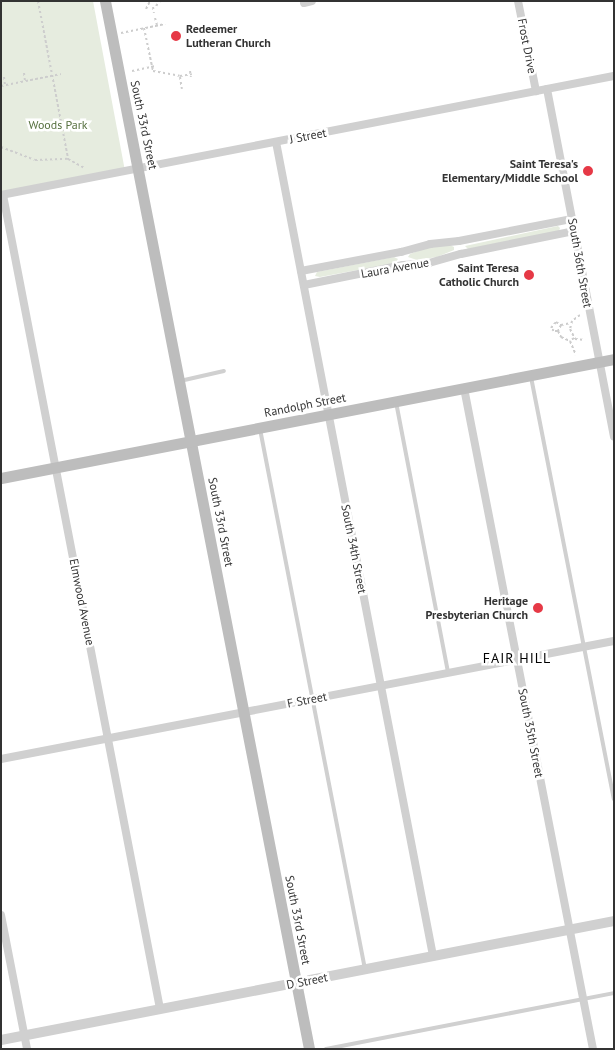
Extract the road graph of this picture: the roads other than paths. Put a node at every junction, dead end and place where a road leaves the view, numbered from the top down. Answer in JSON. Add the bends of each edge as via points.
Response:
{"nodes":[{"id":1,"x":105,"y":1,"type":"edge"},
{"id":2,"x":518,"y":1,"type":"edge"},
{"id":3,"x":614,"y":76,"type":"edge"},
{"id":4,"x":547,"y":89,"type":"junction"},
{"id":5,"x":536,"y":91,"type":"junction"},
{"id":6,"x":276,"y":142,"type":"junction"},
{"id":7,"x":139,"y":169,"type":"junction"},
{"id":8,"x":2,"y":195,"type":"edge"},
{"id":9,"x":572,"y":219,"type":"junction"},
{"id":10,"x":574,"y":231,"type":"junction"},
{"id":11,"x":459,"y":241,"type":"junction"},
{"id":12,"x":401,"y":252,"type":"junction"},
{"id":13,"x":461,"y":254,"type":"junction"},
{"id":14,"x":404,"y":265,"type":"junction"},
{"id":15,"x":301,"y":272,"type":"junction"},
{"id":16,"x":304,"y":284,"type":"junction"},
{"id":17,"x":614,"y":359,"type":"edge"},
{"id":18,"x":599,"y":362,"type":"junction"},
{"id":19,"x":224,"y":371,"type":"dead end"},
{"id":20,"x":531,"y":375,"type":"junction"},
{"id":21,"x":180,"y":381,"type":"junction"},
{"id":22,"x":464,"y":388,"type":"junction"},
{"id":23,"x":396,"y":402,"type":"junction"},
{"id":24,"x":328,"y":414,"type":"junction"},
{"id":25,"x":260,"y":428,"type":"junction"},
{"id":26,"x":614,"y":437,"type":"edge"},
{"id":27,"x":192,"y":441,"type":"junction"},
{"id":28,"x":55,"y":467,"type":"junction"},
{"id":29,"x":1,"y":478,"type":"edge"},
{"id":30,"x":614,"y":641,"type":"edge"},
{"id":31,"x":584,"y":646,"type":"junction"},
{"id":32,"x":517,"y":660,"type":"junction"},
{"id":33,"x":448,"y":673,"type":"junction"},
{"id":34,"x":381,"y":686,"type":"junction"},
{"id":35,"x":313,"y":699,"type":"junction"},
{"id":36,"x":244,"y":712,"type":"junction"},
{"id":37,"x":108,"y":738,"type":"junction"},
{"id":38,"x":1,"y":759,"type":"edge"},
{"id":39,"x":614,"y":799,"type":"edge"},
{"id":40,"x":1,"y":915,"type":"edge"},
{"id":41,"x":614,"y":921,"type":"edge"},
{"id":42,"x":570,"y":930,"type":"junction"},
{"id":43,"x":433,"y":956,"type":"junction"},
{"id":44,"x":365,"y":969,"type":"junction"},
{"id":45,"x":296,"y":983,"type":"junction"},
{"id":46,"x":614,"y":993,"type":"edge"},
{"id":47,"x":584,"y":999,"type":"junction"},
{"id":48,"x":160,"y":1009,"type":"junction"},
{"id":49,"x":24,"y":1036,"type":"junction"},
{"id":50,"x":1,"y":1040,"type":"edge"},
{"id":51,"x":27,"y":1049,"type":"edge"},
{"id":52,"x":309,"y":1049,"type":"edge"},
{"id":53,"x":326,"y":1049,"type":"edge"},
{"id":54,"x":593,"y":1049,"type":"edge"}],
"edges":[{"from":1,"to":7,"type":"main road","name":"South 33rd Street"},
{"from":2,"to":5,"type":"street","name":"Frost Drive"},
{"from":3,"to":4,"type":"street","name":"J Street"},
{"from":4,"to":5,"type":"street","name":"J Street"},
{"from":4,"to":9,"type":"street","name":"South 36th Street"},
{"from":5,"to":6,"type":"street","name":"J Street"},
{"from":6,"to":7,"type":"street","name":"J Street"},
{"from":6,"to":15,"type":"street","name":"South 34th Street"},
{"from":7,"to":8,"type":"street","name":"J Street"},
{"from":7,"to":21,"type":"main road","name":"South 33rd Street"},
{"from":8,"to":28,"type":"street","name":"Elmwood Avenue"},
{"from":9,"to":10,"type":"street","name":"South 36th Street"},
{"from":9,"to":11,"type":"street","name":"Laura Avenue"},
{"from":10,"to":13,"type":"street","name":"Laura Avenue"},
{"from":10,"to":18,"type":"street","name":"South 36th Street"},
{"from":11,"to":12,"type":"street","name":"Laura Avenue"},
{"from":11,"to":13,"type":"street"},
{"from":12,"to":14,"type":"street"},
{"from":12,"to":15,"type":"street","name":"Laura Avenue"},
{"from":13,"to":14,"type":"street","name":"Laura Avenue"},
{"from":14,"to":16,"type":"street","name":"Laura Avenue"},
{"from":15,"to":16,"type":"street","name":"South 34th Street"},
{"from":16,"to":24,"type":"street","name":"South 34th Street"},
{"from":17,"to":18,"type":"main road","name":"Randolph Street"},
{"from":18,"to":20,"type":"main road","name":"Randolph Street"},
{"from":18,"to":26,"type":"street","name":"South 36th Street"},
{"from":19,"to":21,"type":"lane"},
{"from":20,"to":22,"type":"main road","name":"Randolph Street"},
{"from":20,"to":31,"type":"lane"},
{"from":21,"to":27,"type":"main road","name":"South 33rd Street"},
{"from":22,"to":23,"type":"main road","name":"Randolph Street"},
{"from":22,"to":32,"type":"street","name":"South 35th Street"},
{"from":23,"to":24,"type":"main road","name":"Randolph Street"},
{"from":23,"to":33,"type":"lane"},
{"from":24,"to":25,"type":"main road","name":"Randolph Street"},
{"from":24,"to":34,"type":"street","name":"South 34th Street"},
{"from":25,"to":27,"type":"main road","name":"Randolph Street"},
{"from":25,"to":35,"type":"lane"},
{"from":27,"to":28,"type":"main road","name":"Randolph Street"},
{"from":27,"to":36,"type":"main road","name":"South 33rd Street"},
{"from":28,"to":29,"type":"main road","name":"Randolph Street"},
{"from":28,"to":37,"type":"street","name":"Elmwood Avenue"},
{"from":30,"to":31,"type":"street","name":"F Street"},
{"from":31,"to":32,"type":"street","name":"F Street"},
{"from":31,"to":39,"type":"lane"},
{"from":32,"to":33,"type":"street","name":"F Street"},
{"from":32,"to":42,"type":"street","name":"South 35th Street"},
{"from":33,"to":34,"type":"street","name":"F Street"},
{"from":34,"to":35,"type":"street","name":"F Street"},
{"from":34,"to":43,"type":"street","name":"South 34th Street"},
{"from":35,"to":36,"type":"street","name":"F Street"},
{"from":35,"to":44,"type":"lane"},
{"from":36,"to":37,"type":"street","name":"F Street"},
{"from":36,"to":45,"type":"main road","name":"South 33rd Street"},
{"from":37,"to":38,"type":"street","name":"F Street"},
{"from":37,"to":48,"type":"street","name":"Elmwood Avenue"},
{"from":40,"to":49,"type":"street"},
{"from":41,"to":42,"type":"street","name":"D Street"},
{"from":42,"to":43,"type":"street","name":"D Street"},
{"from":42,"to":47,"type":"street","name":"South 35th Street"},
{"from":43,"to":44,"type":"street","name":"D Street"},
{"from":44,"to":45,"type":"street","name":"D Street"},
{"from":45,"to":48,"type":"street","name":"D Street"},
{"from":45,"to":52,"type":"main road","name":"South 33rd Street"},
{"from":46,"to":47,"type":"lane"},
{"from":47,"to":53,"type":"lane"},
{"from":47,"to":54,"type":"street","name":"South 35th Street"},
{"from":48,"to":49,"type":"street","name":"D Street"},
{"from":49,"to":50,"type":"street","name":"D Street"},
{"from":49,"to":51,"type":"street"}]}
